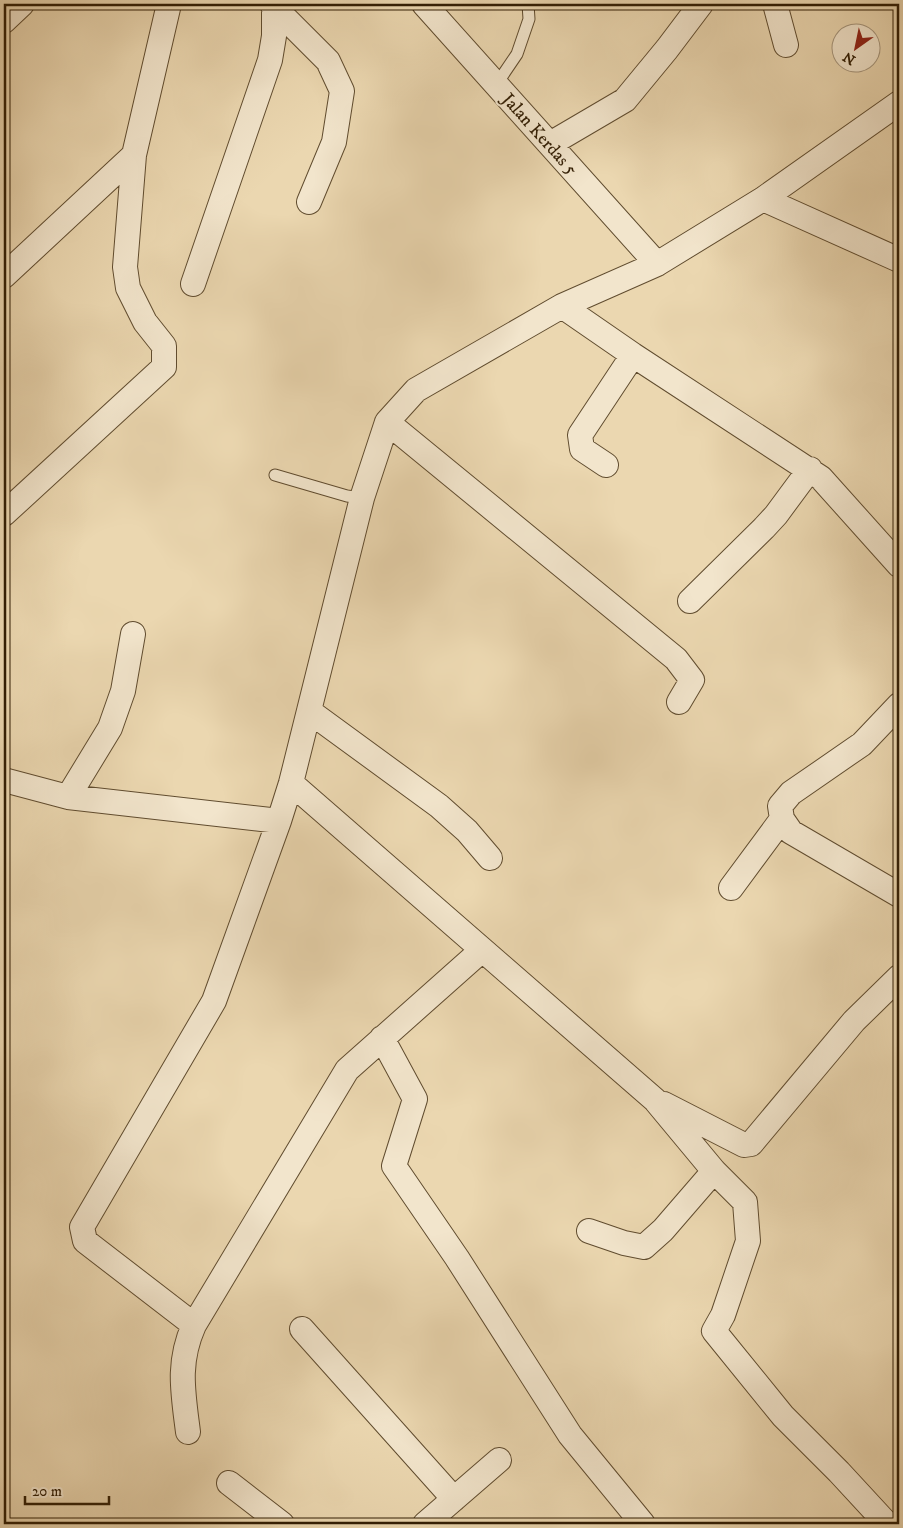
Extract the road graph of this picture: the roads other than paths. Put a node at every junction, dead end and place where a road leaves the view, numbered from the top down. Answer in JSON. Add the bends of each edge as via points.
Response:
{"nodes":[{"id":1,"x":22,"y":4,"type":"edge"},
{"id":2,"x":169,"y":4,"type":"edge"},
{"id":3,"x":424,"y":4,"type":"edge"},
{"id":4,"x":528,"y":4,"type":"edge"},
{"id":5,"x":701,"y":4,"type":"edge"},
{"id":6,"x":776,"y":4,"type":"edge"},
{"id":7,"x":274,"y":5,"type":"edge"},
{"id":8,"x":4,"y":21,"type":"edge"},
{"id":9,"x":786,"y":45,"type":"dead end"},
{"id":10,"x":496,"y":85,"type":"junction"},
{"id":11,"x":898,"y":106,"type":"edge"},
{"id":12,"x":550,"y":144,"type":"junction"},
{"id":13,"x":134,"y":155,"type":"junction"},
{"id":14,"x":763,"y":199,"type":"junction"},
{"id":15,"x":309,"y":202,"type":"dead end"},
{"id":16,"x":899,"y":260,"type":"edge"},
{"id":17,"x":657,"y":264,"type":"junction"},
{"id":18,"x":4,"y":276,"type":"edge"},
{"id":19,"x":193,"y":284,"type":"dead end"},
{"id":20,"x":562,"y":306,"type":"junction"},
{"id":21,"x":633,"y":355,"type":"junction"},
{"id":22,"x":387,"y":422,"type":"junction"},
{"id":23,"x":606,"y":465,"type":"dead end"},
{"id":24,"x":810,"y":470,"type":"junction"},
{"id":25,"x":275,"y":475,"type":"dead end"},
{"id":26,"x":362,"y":498,"type":"junction"},
{"id":27,"x":4,"y":514,"type":"edge"},
{"id":28,"x":899,"y":564,"type":"edge"},
{"id":29,"x":690,"y":600,"type":"dead end"},
{"id":30,"x":132,"y":634,"type":"dead end"},
{"id":31,"x":679,"y":702,"type":"dead end"},
{"id":32,"x":899,"y":705,"type":"edge"},
{"id":33,"x":309,"y":711,"type":"junction"},
{"id":34,"x":4,"y":780,"type":"edge"},
{"id":35,"x":291,"y":783,"type":"junction"},
{"id":36,"x":68,"y":797,"type":"junction"},
{"id":37,"x":782,"y":818,"type":"junction"},
{"id":38,"x":279,"y":821,"type":"junction"},
{"id":39,"x":490,"y":858,"type":"dead end"},
{"id":40,"x":731,"y":888,"type":"dead end"},
{"id":41,"x":899,"y":896,"type":"edge"},
{"id":42,"x":482,"y":950,"type":"junction"},
{"id":43,"x":899,"y":977,"type":"edge"},
{"id":44,"x":382,"y":1038,"type":"junction"},
{"id":45,"x":655,"y":1100,"type":"junction"},
{"id":46,"x":714,"y":1171,"type":"junction"},
{"id":47,"x":589,"y":1232,"type":"dead end"},
{"id":48,"x":194,"y":1325,"type":"junction"},
{"id":49,"x":302,"y":1329,"type":"dead end"},
{"id":50,"x":188,"y":1432,"type":"dead end"},
{"id":51,"x":499,"y":1460,"type":"dead end"},
{"id":52,"x":229,"y":1483,"type":"dead end"},
{"id":53,"x":454,"y":1499,"type":"junction"},
{"id":54,"x":282,"y":1524,"type":"edge"},
{"id":55,"x":425,"y":1524,"type":"edge"},
{"id":56,"x":643,"y":1524,"type":"edge"},
{"id":57,"x":887,"y":1524,"type":"edge"}],
"edges":[{"from":1,"to":8,"type":"street"},
{"from":2,"to":13,"type":"street"},
{"from":3,"to":10,"type":"street","name":"Jalan Kerdas 5"},
{"from":4,"to":10,"type":"lane","via":[[529,20],[517,54]]},
{"from":5,"to":12,"type":"street","via":[[624,100]]},
{"from":6,"to":9,"type":"street"},
{"from":7,"to":15,"type":"street","via":[[328,61],[342,91],[334,142]]},
{"from":7,"to":19,"type":"street","via":[[270,60]]},
{"from":10,"to":12,"type":"street","name":"Jalan Kerdas 5"},
{"from":11,"to":14,"type":"street"},
{"from":12,"to":17,"type":"street","name":"Jalan Kerdas 5"},
{"from":13,"to":18,"type":"street"},
{"from":13,"to":27,"type":"street","via":[[125,267],[128,288],[145,322],[164,346],[164,367]]},
{"from":14,"to":16,"type":"street"},
{"from":14,"to":17,"type":"street"},
{"from":17,"to":20,"type":"street"},
{"from":20,"to":21,"type":"street"},
{"from":20,"to":22,"type":"street","via":[[416,390]]},
{"from":21,"to":23,"type":"street","via":[[580,435],[582,449]]},
{"from":21,"to":24,"type":"street"},
{"from":22,"to":26,"type":"street"},
{"from":22,"to":31,"type":"street","via":[[676,659],[692,680]]},
{"from":24,"to":28,"type":"street"},
{"from":24,"to":29,"type":"street","via":[[770,522]]},
{"from":25,"to":26,"type":"lane"},
{"from":26,"to":33,"type":"street"},
{"from":30,"to":36,"type":"street","via":[[123,691],[110,728]]},
{"from":32,"to":37,"type":"street","via":[[862,744],[791,794],[780,806]]},
{"from":33,"to":35,"type":"street"},
{"from":33,"to":39,"type":"street","via":[[439,806]]},
{"from":34,"to":36,"type":"street"},
{"from":35,"to":38,"type":"street"},
{"from":35,"to":42,"type":"street"},
{"from":36,"to":38,"type":"street"},
{"from":37,"to":40,"type":"street"},
{"from":37,"to":41,"type":"street","via":[[791,832]]},
{"from":38,"to":48,"type":"street","via":[[214,1001],[82,1227],[85,1241]]},
{"from":42,"to":44,"type":"street"},
{"from":42,"to":45,"type":"street"},
{"from":43,"to":45,"type":"street","via":[[854,1022],[751,1144],[744,1145]]},
{"from":44,"to":48,"type":"street","via":[[347,1070]]},
{"from":44,"to":56,"type":"street","via":[[415,1099],[394,1166],[570,1435]]},
{"from":45,"to":46,"type":"street"},
{"from":46,"to":47,"type":"street","via":[[664,1230],[644,1247]]},
{"from":46,"to":57,"type":"street","via":[[745,1202],[748,1241],[724,1315],[714,1331],[783,1416]]},
{"from":48,"to":50,"type":"street","via":[[186,1342],[183,1360]]},
{"from":49,"to":53,"type":"street"},
{"from":51,"to":53,"type":"street"},
{"from":52,"to":54,"type":"street"},
{"from":53,"to":55,"type":"street"}]}
